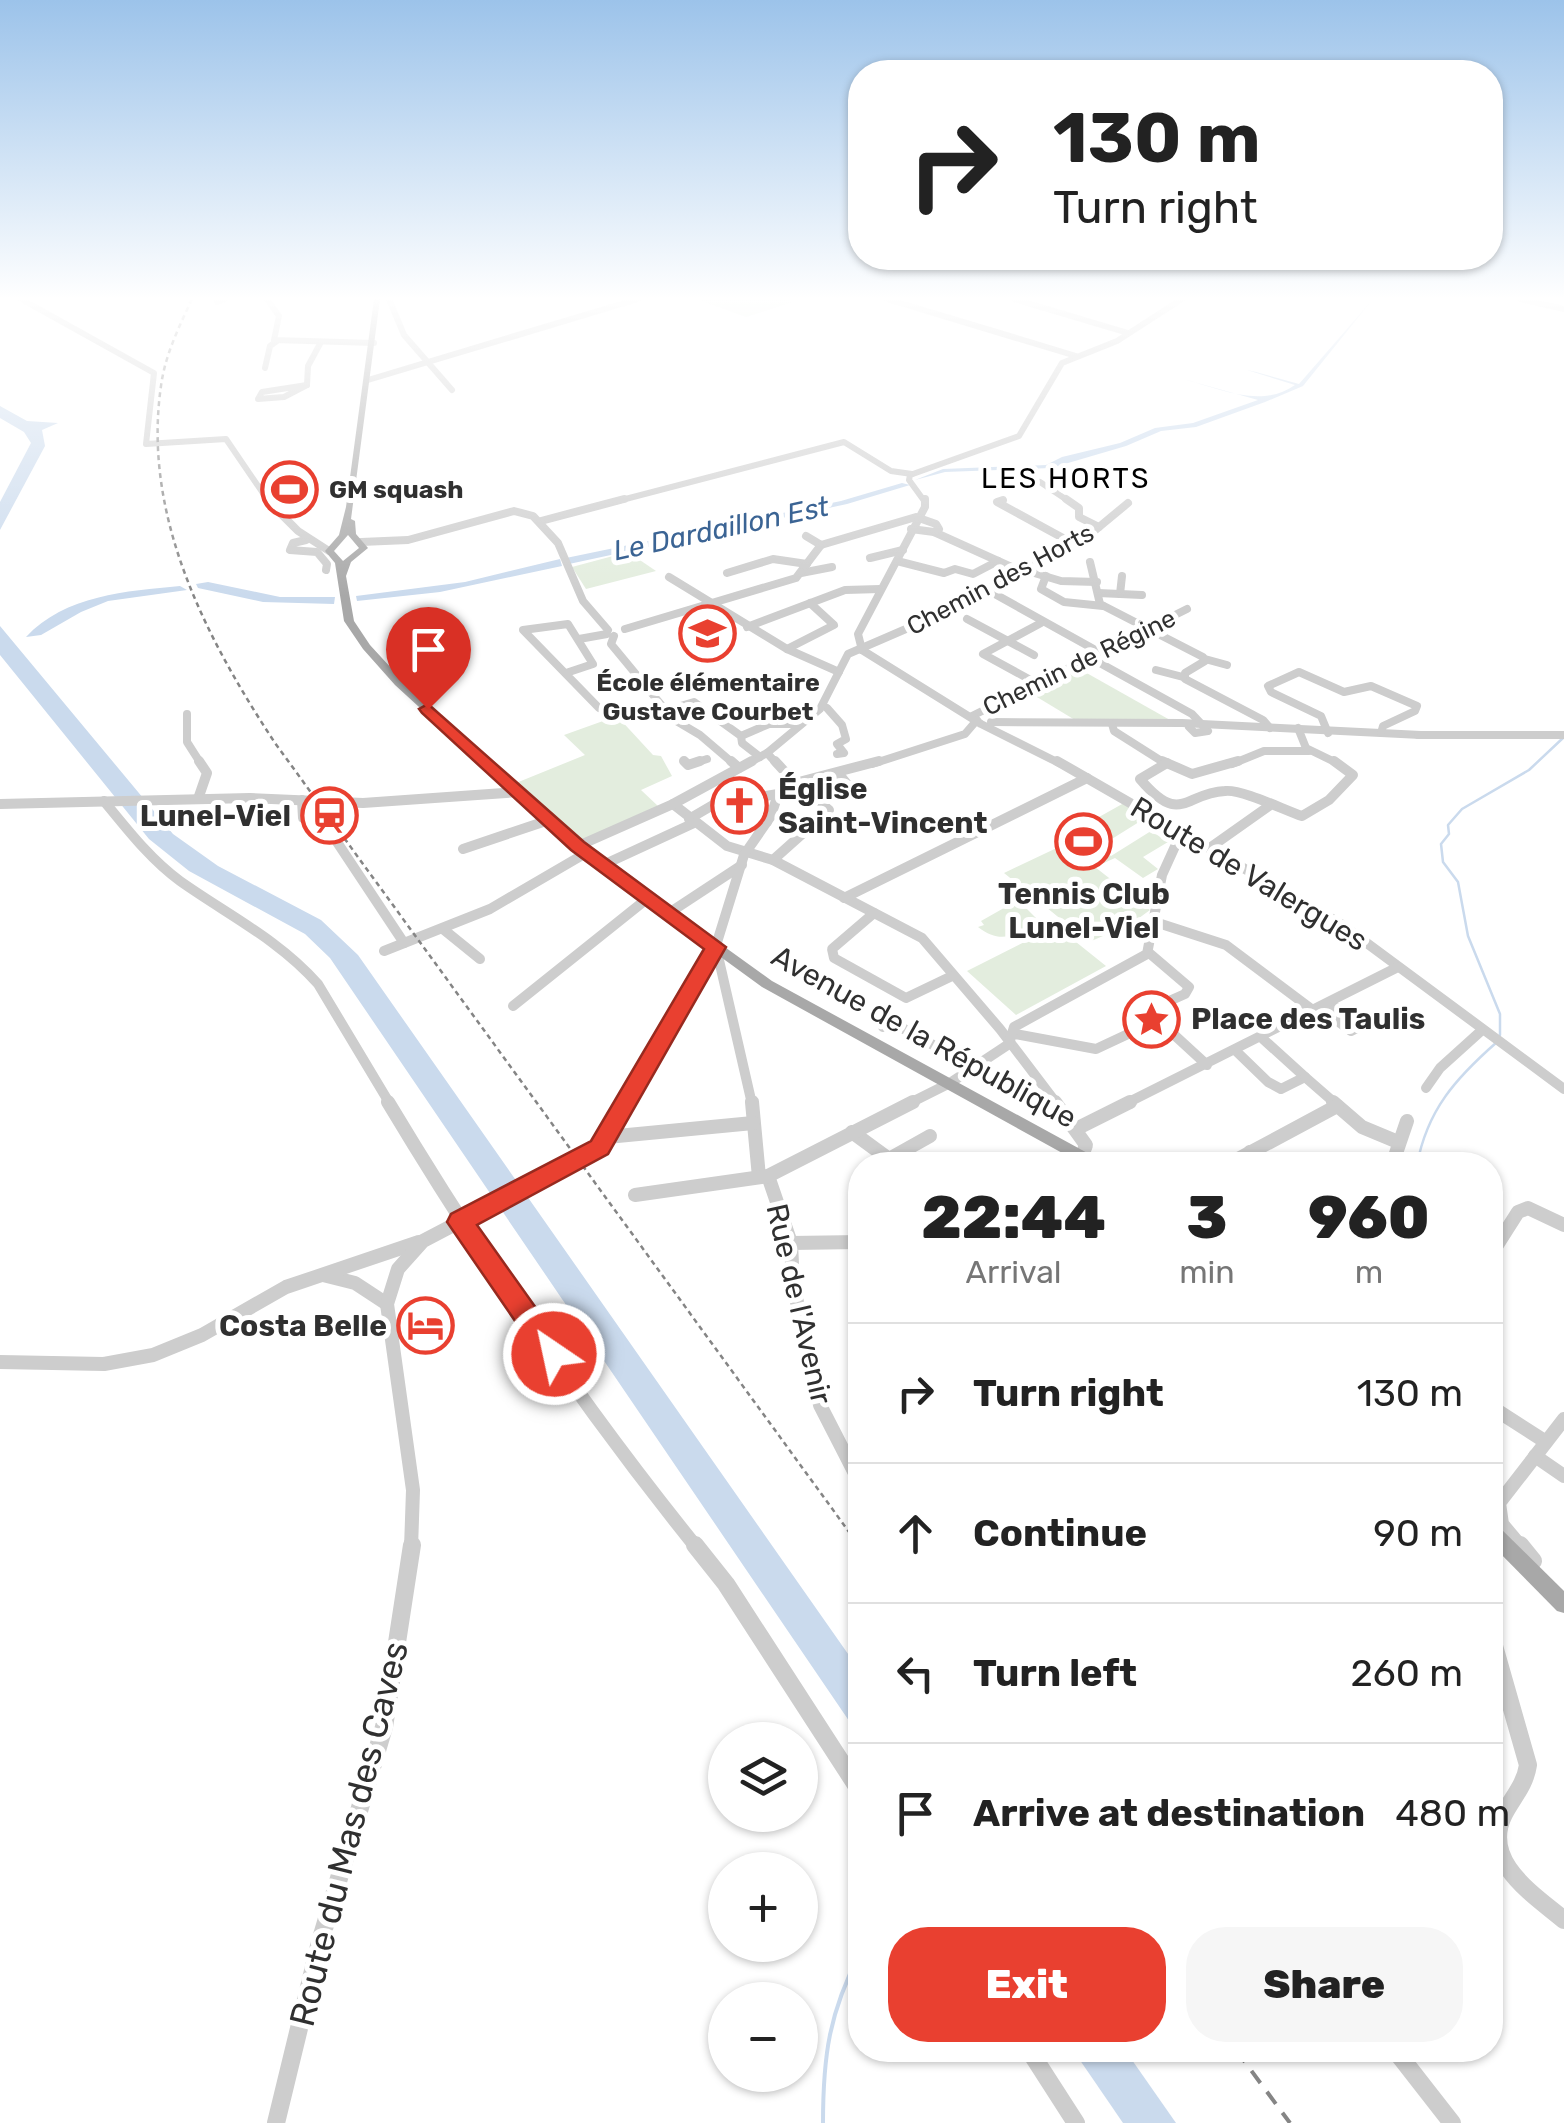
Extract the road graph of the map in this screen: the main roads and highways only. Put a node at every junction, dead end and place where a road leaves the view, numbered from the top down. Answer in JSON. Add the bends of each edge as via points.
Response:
{"nodes":[{"id":1,"x":364,"y":400,"type":"edge"},
{"id":2,"x":350,"y":507,"type":"junction"},
{"id":3,"x":360,"y":547,"type":"junction"},
{"id":4,"x":333,"y":548,"type":"junction"},
{"id":5,"x":342,"y":596,"type":"junction"},
{"id":6,"x":1075,"y":1152,"type":"edge"},
{"id":7,"x":1503,"y":1532,"type":"edge"},
{"id":8,"x":1503,"y":1543,"type":"edge"},
{"id":9,"x":1564,"y":1591,"type":"edge"},
{"id":10,"x":1564,"y":1604,"type":"edge"}],
"edges":[{"from":1,"to":2,"type":"main road"},
{"from":2,"to":3,"type":"main road","via":[[352,536]]},
{"from":2,"to":4,"type":"main road"},
{"from":3,"to":4,"type":"main road"},
{"from":3,"to":4,"type":"main road"},
{"from":3,"to":5,"type":"main road","via":[[347,561]]},
{"from":4,"to":5,"type":"main road","name":"Avenue de la République"},
{"from":5,"to":6,"type":"main road","name":"Avenue de la République","via":[[373,655],[603,866],[789,997]]},
{"from":7,"to":9,"type":"main road"},
{"from":8,"to":10,"type":"main road"}]}
